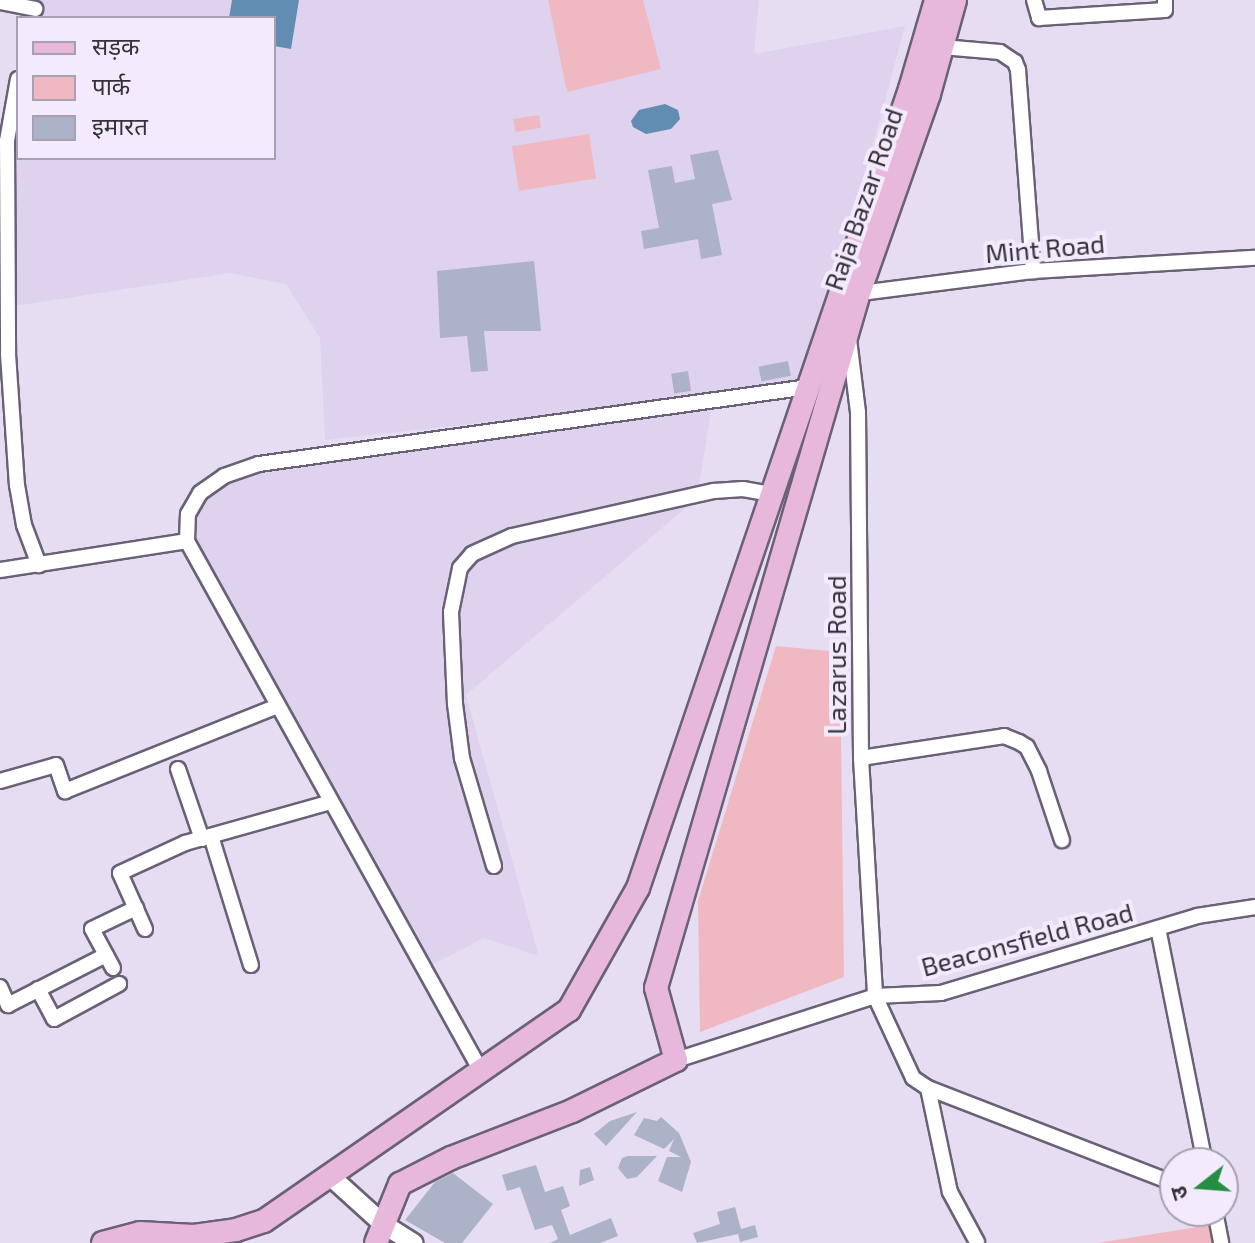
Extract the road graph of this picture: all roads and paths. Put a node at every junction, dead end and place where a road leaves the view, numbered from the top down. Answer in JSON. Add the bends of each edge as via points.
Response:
{"nodes":[{"id":1,"x":936,"y":0,"type":"edge"},
{"id":2,"x":955,"y":0,"type":"edge"},
{"id":3,"x":1034,"y":0,"type":"edge"},
{"id":4,"x":1165,"y":0,"type":"edge"},
{"id":5,"x":0,"y":2,"type":"edge"},
{"id":6,"x":35,"y":9,"type":"edge"},
{"id":7,"x":942,"y":47,"type":"junction"},
{"id":8,"x":16,"y":90,"type":"edge"},
{"id":9,"x":3,"y":197,"type":"edge"},
{"id":10,"x":1255,"y":258,"type":"edge"},
{"id":11,"x":1033,"y":271,"type":"junction"},
{"id":12,"x":3,"y":280,"type":"edge"},
{"id":13,"x":849,"y":295,"type":"junction"},
{"id":14,"x":838,"y":332,"type":"junction"},
{"id":15,"x":808,"y":387,"type":"junction"},
{"id":16,"x":772,"y":494,"type":"junction"},
{"id":17,"x":187,"y":541,"type":"junction"},
{"id":18,"x":39,"y":565,"type":"junction"},
{"id":19,"x":0,"y":570,"type":"edge"},
{"id":20,"x":278,"y":706,"type":"junction"},
{"id":21,"x":861,"y":758,"type":"junction"},
{"id":22,"x":178,"y":769,"type":"dead end"},
{"id":23,"x":0,"y":781,"type":"edge"},
{"id":24,"x":331,"y":802,"type":"junction"},
{"id":25,"x":206,"y":837,"type":"junction"},
{"id":26,"x":1062,"y":840,"type":"dead end"},
{"id":27,"x":494,"y":866,"type":"dead end"},
{"id":28,"x":1255,"y":907,"type":"edge"},
{"id":29,"x":136,"y":908,"type":"junction"},
{"id":30,"x":1158,"y":928,"type":"junction"},
{"id":31,"x":145,"y":929,"type":"dead end"},
{"id":32,"x":251,"y":965,"type":"dead end"},
{"id":33,"x":119,"y":984,"type":"dead end"},
{"id":34,"x":0,"y":987,"type":"edge"},
{"id":35,"x":38,"y":989,"type":"junction"},
{"id":36,"x":875,"y":996,"type":"junction"},
{"id":37,"x":676,"y":1060,"type":"junction"},
{"id":38,"x":481,"y":1071,"type":"junction"},
{"id":39,"x":928,"y":1088,"type":"junction"},
{"id":40,"x":1202,"y":1147,"type":"edge"},
{"id":41,"x":329,"y":1175,"type":"junction"},
{"id":42,"x":1159,"y":1178,"type":"edge"},
{"id":43,"x":380,"y":1233,"type":"edge"},
{"id":44,"x":977,"y":1242,"type":"edge"},
{"id":45,"x":103,"y":1243,"type":"edge"},
{"id":46,"x":414,"y":1243,"type":"edge"}],
"edges":[{"from":1,"to":13,"type":"main road","name":"Raja Bazar Road"},
{"from":2,"to":7,"type":"main road","name":"Raja Bazar Road"},
{"from":3,"to":4,"type":"street","via":[[1039,18],[1165,10]]},
{"from":5,"to":6,"type":"street"},
{"from":7,"to":11,"type":"street","via":[[1000,52],[1015,62]]},
{"from":7,"to":13,"type":"main road","name":"Raja Bazar Road"},
{"from":8,"to":9,"type":"street"},
{"from":9,"to":12,"type":"street"},
{"from":10,"to":11,"type":"street","name":"Mint Road"},
{"from":11,"to":13,"type":"street","name":"Mint Road"},
{"from":12,"to":18,"type":"street","via":[[17,485]]},
{"from":13,"to":14,"type":"main road","name":"Raja Bazar Road"},
{"from":14,"to":15,"type":"main road","name":"Raja Bazar Road"},
{"from":14,"to":21,"type":"street","name":"Lazarus Road","via":[[858,412]]},
{"from":14,"to":37,"type":"main road","name":"Raja Bazar Road","via":[[824,417],[656,988]]},
{"from":15,"to":16,"type":"main road","name":"Raja Bazar Road"},
{"from":15,"to":17,"type":"street","via":[[259,464],[224,476],[200,493],[188,514]]},
{"from":16,"to":27,"type":"street","via":[[730,489],[512,536],[472,554],[460,568],[451,612],[455,704],[462,758]]},
{"from":16,"to":38,"type":"main road","name":"Raja Bazar Road","via":[[638,888],[569,1010]]},
{"from":17,"to":18,"type":"street"},
{"from":17,"to":20,"type":"street"},
{"from":18,"to":19,"type":"street"},
{"from":20,"to":23,"type":"street","via":[[65,791],[56,765]]},
{"from":20,"to":24,"type":"street"},
{"from":21,"to":26,"type":"street","via":[[1004,736],[1019,742],[1039,771]]},
{"from":21,"to":36,"type":"street","name":"Lazarus Road"},
{"from":22,"to":25,"type":"street"},
{"from":24,"to":25,"type":"street"},
{"from":24,"to":38,"type":"street"},
{"from":25,"to":29,"type":"street","via":[[120,873]]},
{"from":25,"to":32,"type":"street"},
{"from":28,"to":30,"type":"street","name":"Beaconsfield Road"},
{"from":29,"to":31,"type":"street"},
{"from":29,"to":35,"type":"street","via":[[92,929],[109,962]]},
{"from":30,"to":36,"type":"street","name":"Beaconsfield Road","via":[[941,993]]},
{"from":30,"to":40,"type":"street"},
{"from":33,"to":35,"type":"street","via":[[54,1019]]},
{"from":34,"to":35,"type":"street","via":[[8,1005]]},
{"from":36,"to":37,"type":"street","name":"Beaconsfield Road"},
{"from":36,"to":39,"type":"street","via":[[913,1078]]},
{"from":37,"to":43,"type":"main road","via":[[400,1184]]},
{"from":38,"to":41,"type":"main road","name":"Raja Bazar Road"},
{"from":39,"to":42,"type":"street"},
{"from":39,"to":44,"type":"street","via":[[950,1192]]},
{"from":41,"to":43,"type":"street"},
{"from":41,"to":45,"type":"main road","name":"Raja Bazar Road","via":[[264,1221],[236,1230],[194,1236],[140,1233]]},
{"from":43,"to":46,"type":"street"}]}
